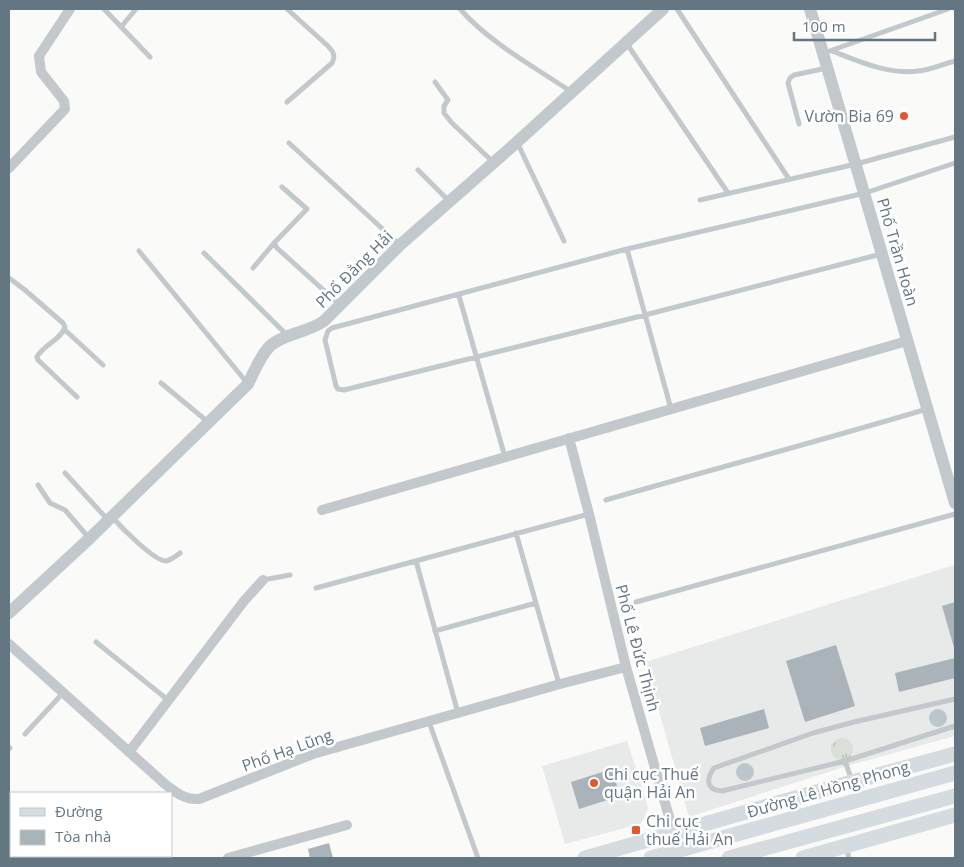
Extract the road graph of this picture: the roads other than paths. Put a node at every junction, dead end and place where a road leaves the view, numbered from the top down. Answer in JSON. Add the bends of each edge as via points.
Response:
{"nodes":[{"id":1,"x":70,"y":9,"type":"edge"},
{"id":2,"x":104,"y":9,"type":"edge"},
{"id":3,"x":136,"y":9,"type":"edge"},
{"id":4,"x":287,"y":9,"type":"edge"},
{"id":5,"x":460,"y":9,"type":"edge"},
{"id":6,"x":663,"y":9,"type":"edge"},
{"id":7,"x":677,"y":9,"type":"edge"},
{"id":8,"x":810,"y":9,"type":"edge"},
{"id":9,"x":948,"y":9,"type":"edge"},
{"id":10,"x":121,"y":27,"type":"junction"},
{"id":11,"x":625,"y":42,"type":"junction"},
{"id":12,"x":827,"y":52,"type":"junction"},
{"id":13,"x":150,"y":57,"type":"dead end"},
{"id":14,"x":955,"y":61,"type":"edge"},
{"id":15,"x":828,"y":68,"type":"junction"},
{"id":16,"x":435,"y":82,"type":"dead end"},
{"id":17,"x":571,"y":91,"type":"junction"},
{"id":18,"x":287,"y":102,"type":"dead end"},
{"id":19,"x":799,"y":124,"type":"dead end"},
{"id":20,"x":955,"y":138,"type":"edge"},
{"id":21,"x":517,"y":142,"type":"junction"},
{"id":22,"x":289,"y":143,"type":"dead end"},
{"id":23,"x":494,"y":162,"type":"junction"},
{"id":24,"x":955,"y":163,"type":"edge"},
{"id":25,"x":856,"y":164,"type":"junction"},
{"id":26,"x":9,"y":168,"type":"edge"},
{"id":27,"x":418,"y":170,"type":"dead end"},
{"id":28,"x":789,"y":179,"type":"junction"},
{"id":29,"x":282,"y":187,"type":"dead end"},
{"id":30,"x":728,"y":193,"type":"junction"},
{"id":31,"x":865,"y":193,"type":"junction"},
{"id":32,"x":700,"y":200,"type":"dead end"},
{"id":33,"x":449,"y":201,"type":"junction"},
{"id":34,"x":564,"y":240,"type":"dead end"},
{"id":35,"x":274,"y":243,"type":"junction"},
{"id":36,"x":400,"y":245,"type":"junction"},
{"id":37,"x":627,"y":249,"type":"junction"},
{"id":38,"x":139,"y":251,"type":"dead end"},
{"id":39,"x":204,"y":253,"type":"dead end"},
{"id":40,"x":881,"y":254,"type":"junction"},
{"id":41,"x":254,"y":268,"type":"dead end"},
{"id":42,"x":9,"y":278,"type":"edge"},
{"id":43,"x":459,"y":296,"type":"junction"},
{"id":44,"x":340,"y":306,"type":"junction"},
{"id":45,"x":645,"y":315,"type":"junction"},
{"id":46,"x":65,"y":330,"type":"junction"},
{"id":47,"x":289,"y":337,"type":"junction"},
{"id":48,"x":907,"y":341,"type":"junction"},
{"id":49,"x":476,"y":357,"type":"junction"},
{"id":50,"x":103,"y":365,"type":"dead end"},
{"id":51,"x":161,"y":383,"type":"dead end"},
{"id":52,"x":248,"y":384,"type":"junction"},
{"id":53,"x":77,"y":397,"type":"dead end"},
{"id":54,"x":671,"y":409,"type":"junction"},
{"id":55,"x":927,"y":409,"type":"junction"},
{"id":56,"x":208,"y":422,"type":"junction"},
{"id":57,"x":569,"y":438,"type":"junction"},
{"id":58,"x":505,"y":456,"type":"junction"},
{"id":59,"x":65,"y":473,"type":"dead end"},
{"id":60,"x":38,"y":486,"type":"dead end"},
{"id":61,"x":606,"y":500,"type":"dead end"},
{"id":62,"x":955,"y":503,"type":"edge"},
{"id":63,"x":322,"y":510,"type":"dead end"},
{"id":64,"x":589,"y":514,"type":"junction"},
{"id":65,"x":955,"y":514,"type":"edge"},
{"id":66,"x":110,"y":519,"type":"junction"},
{"id":67,"x":516,"y":533,"type":"junction"},
{"id":68,"x":90,"y":538,"type":"junction"},
{"id":69,"x":180,"y":553,"type":"dead end"},
{"id":70,"x":416,"y":561,"type":"junction"},
{"id":71,"x":290,"y":575,"type":"dead end"},
{"id":72,"x":264,"y":580,"type":"joint"},
{"id":73,"x":316,"y":588,"type":"dead end"},
{"id":74,"x":636,"y":602,"type":"dead end"},
{"id":75,"x":536,"y":603,"type":"junction"},
{"id":76,"x":9,"y":613,"type":"edge"},
{"id":77,"x":435,"y":631,"type":"junction"},
{"id":78,"x":96,"y":642,"type":"dead end"},
{"id":79,"x":9,"y":644,"type":"edge"},
{"id":80,"x":626,"y":667,"type":"junction"},
{"id":81,"x":560,"y":684,"type":"junction"},
{"id":82,"x":63,"y":693,"type":"junction"},
{"id":83,"x":955,"y":699,"type":"edge"},
{"id":84,"x":168,"y":700,"type":"junction"},
{"id":85,"x":458,"y":714,"type":"junction"},
{"id":86,"x":429,"y":722,"type":"junction"},
{"id":87,"x":955,"y":726,"type":"edge"},
{"id":88,"x":25,"y":734,"type":"dead end"},
{"id":89,"x":129,"y":752,"type":"junction"},
{"id":90,"x":955,"y":754,"type":"edge"},
{"id":91,"x":845,"y":761,"type":"junction"},
{"id":92,"x":955,"y":774,"type":"edge"},
{"id":93,"x":852,"y":782,"type":"junction"},
{"id":94,"x":955,"y":796,"type":"edge"},
{"id":95,"x":955,"y":815,"type":"edge"},
{"id":96,"x":346,"y":825,"type":"dead end"},
{"id":97,"x":678,"y":832,"type":"junction"},
{"id":98,"x":708,"y":842,"type":"junction"},
{"id":99,"x":848,"y":853,"type":"edge"},
{"id":100,"x":228,"y":858,"type":"edge"},
{"id":101,"x":478,"y":858,"type":"edge"},
{"id":102,"x":585,"y":858,"type":"edge"},
{"id":103,"x":651,"y":858,"type":"edge"},
{"id":104,"x":729,"y":858,"type":"edge"},
{"id":105,"x":804,"y":858,"type":"edge"}],
"edges":[{"from":1,"to":26,"type":"street","via":[[39,56],[41,72],[64,101],[65,109]]},
{"from":2,"to":10,"type":"lane"},
{"from":3,"to":10,"type":"lane"},
{"from":4,"to":18,"type":"lane","via":[[328,46],[334,57],[332,63]]},
{"from":5,"to":17,"type":"lane","via":[[498,42]]},
{"from":6,"to":11,"type":"street","name":"Phố Đằng Hải"},
{"from":7,"to":28,"type":"lane"},
{"from":8,"to":12,"type":"street","name":"Phố Trần Hoàn"},
{"from":9,"to":12,"type":"lane"},
{"from":10,"to":13,"type":"lane"},
{"from":11,"to":17,"type":"street","name":"Phố Đằng Hải"},
{"from":11,"to":30,"type":"lane"},
{"from":12,"to":14,"type":"lane","via":[[888,70],[918,71]]},
{"from":12,"to":15,"type":"street","name":"Phố Trần Hoàn"},
{"from":15,"to":19,"type":"lane","via":[[790,78],[788,83]]},
{"from":15,"to":25,"type":"street","name":"Phố Trần Hoàn"},
{"from":16,"to":23,"type":"lane","via":[[448,100],[443,110],[447,118]]},
{"from":17,"to":21,"type":"street","name":"Phố Đằng Hải"},
{"from":20,"to":25,"type":"lane"},
{"from":21,"to":23,"type":"street","name":"Phố Đằng Hải"},
{"from":21,"to":34,"type":"lane"},
{"from":22,"to":36,"type":"lane"},
{"from":23,"to":33,"type":"street","name":"Phố Đằng Hải"},
{"from":24,"to":31,"type":"lane"},
{"from":25,"to":28,"type":"lane"},
{"from":25,"to":31,"type":"street","name":"Phố Trần Hoàn"},
{"from":27,"to":33,"type":"lane"},
{"from":28,"to":30,"type":"lane"},
{"from":29,"to":35,"type":"lane","via":[[307,209]]},
{"from":30,"to":32,"type":"lane"},
{"from":31,"to":37,"type":"lane"},
{"from":31,"to":40,"type":"street","name":"Phố Trần Hoàn"},
{"from":33,"to":36,"type":"street","name":"Phố Đằng Hải"},
{"from":35,"to":41,"type":"lane"},
{"from":35,"to":44,"type":"lane"},
{"from":36,"to":44,"type":"street","name":"Phố Đằng Hải"},
{"from":37,"to":43,"type":"lane"},
{"from":37,"to":45,"type":"lane"},
{"from":38,"to":52,"type":"lane"},
{"from":39,"to":47,"type":"lane"},
{"from":40,"to":45,"type":"lane"},
{"from":40,"to":48,"type":"street","name":"Phố Trần Hoàn"},
{"from":42,"to":46,"type":"lane","via":[[57,316]]},
{"from":43,"to":49,"type":"lane"},
{"from":43,"to":49,"type":"lane","via":[[332,328],[325,340],[336,386],[344,390]]},
{"from":44,"to":47,"type":"street","name":"Phố Đằng Hải","via":[[317,326]]},
{"from":45,"to":49,"type":"lane"},
{"from":45,"to":54,"type":"lane"},
{"from":46,"to":50,"type":"lane"},
{"from":46,"to":53,"type":"lane","via":[[37,357]]},
{"from":47,"to":52,"type":"street","name":"Phố Đằng Hải","via":[[272,344],[265,352]]},
{"from":48,"to":54,"type":"street"},
{"from":48,"to":55,"type":"street","name":"Phố Trần Hoàn"},
{"from":49,"to":58,"type":"lane"},
{"from":51,"to":56,"type":"lane"},
{"from":52,"to":56,"type":"street","name":"Phố Đằng Hải"},
{"from":54,"to":57,"type":"street"},
{"from":55,"to":61,"type":"lane"},
{"from":55,"to":62,"type":"street","name":"Phố Trần Hoàn"},
{"from":56,"to":66,"type":"street","name":"Phố Đằng Hải"},
{"from":57,"to":58,"type":"street"},
{"from":57,"to":64,"type":"street","name":"Phố Lê Đức Thịnh"},
{"from":58,"to":63,"type":"street"},
{"from":59,"to":66,"type":"lane"},
{"from":60,"to":68,"type":"lane","via":[[50,503],[65,510]]},
{"from":64,"to":67,"type":"lane"},
{"from":64,"to":80,"type":"street","name":"Phố Lê Đức Thịnh"},
{"from":65,"to":74,"type":"lane"},
{"from":66,"to":68,"type":"street","name":"Phố Đằng Hải"},
{"from":66,"to":69,"type":"lane","via":[[157,558],[170,560]]},
{"from":67,"to":70,"type":"lane"},
{"from":67,"to":75,"type":"lane"},
{"from":68,"to":76,"type":"street","name":"Phố Đằng Hải"},
{"from":70,"to":73,"type":"lane"},
{"from":70,"to":77,"type":"lane"},
{"from":71,"to":72,"type":"lane"},
{"from":72,"to":84,"type":"street"},
{"from":75,"to":77,"type":"lane"},
{"from":75,"to":81,"type":"lane"},
{"from":77,"to":85,"type":"lane"},
{"from":78,"to":84,"type":"lane"},
{"from":79,"to":82,"type":"street","name":"Phố Hạ Lũng"},
{"from":80,"to":81,"type":"street","name":"Phố Hạ Lũng"},
{"from":80,"to":97,"type":"street","name":"Phố Lê Đức Thịnh","via":[[670,820]]},
{"from":81,"to":85,"type":"street","name":"Phố Hạ Lũng"},
{"from":82,"to":88,"type":"lane"},
{"from":82,"to":89,"type":"street","name":"Phố Hạ Lũng"},
{"from":83,"to":91,"type":"lane","via":[[813,733],[714,768],[709,781],[711,787],[722,791]]},
{"from":84,"to":89,"type":"street"},
{"from":85,"to":86,"type":"street","name":"Phố Hạ Lũng"},
{"from":86,"to":89,"type":"street","name":"Phố Hạ Lũng","via":[[313,754],[199,799],[178,795]]},
{"from":86,"to":101,"type":"lane"},
{"from":87,"to":91,"type":"lane"},
{"from":90,"to":93,"type":"main road","name":"Đường Lê Hồng Phong"},
{"from":91,"to":93,"type":"lane"},
{"from":92,"to":98,"type":"main road","name":"Đường Lê Hồng Phong"},
{"from":93,"to":97,"type":"main road","name":"Đường Lê Hồng Phong"},
{"from":94,"to":104,"type":"main road"},
{"from":95,"to":99,"type":"main road"},
{"from":96,"to":100,"type":"street"},
{"from":97,"to":98,"type":"street"},
{"from":97,"to":102,"type":"main road","name":"Đường Lê Hồng Phong"},
{"from":98,"to":103,"type":"main road","name":"Đường Lê Hồng Phong"},
{"from":99,"to":105,"type":"main road"}]}
